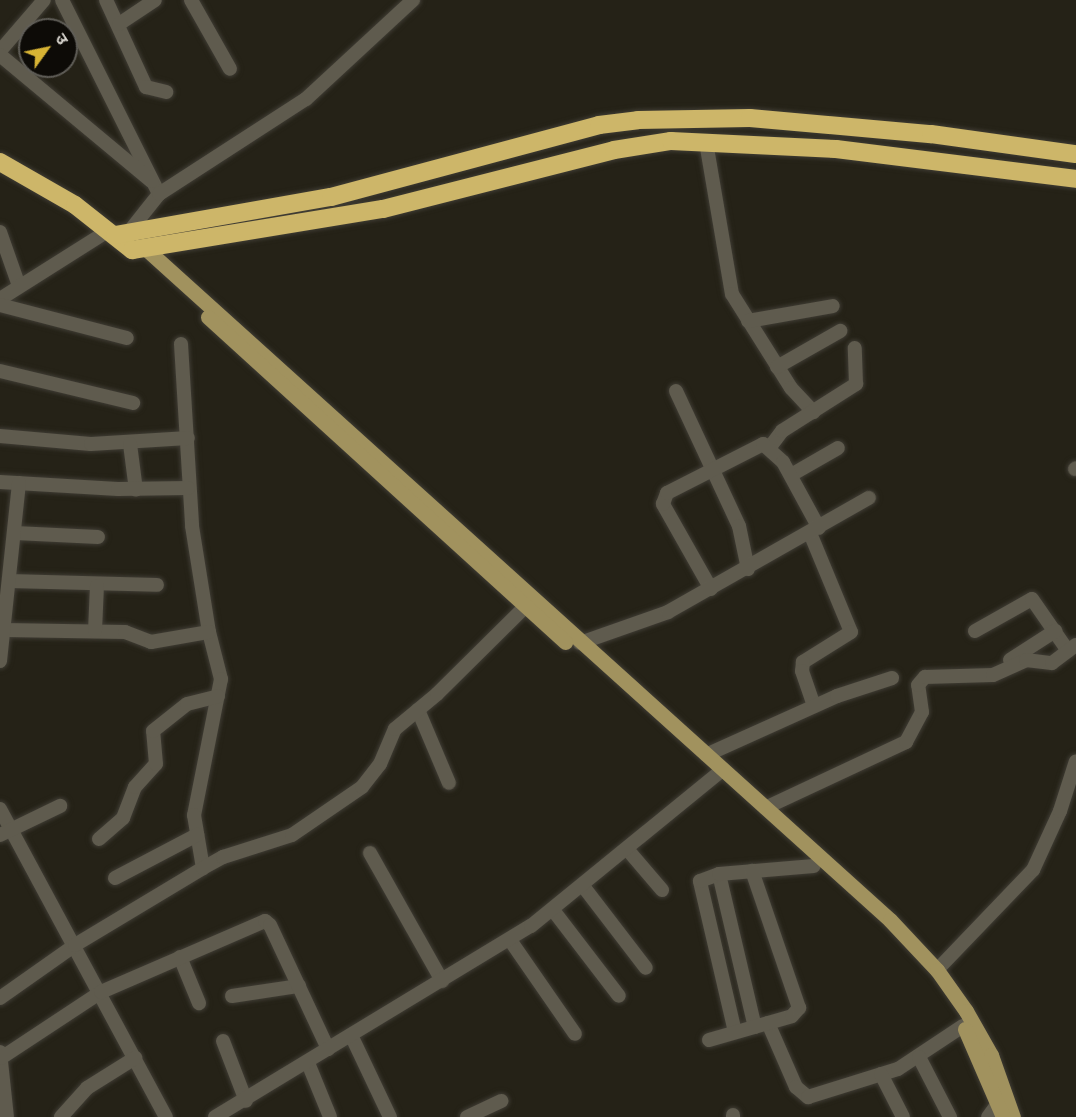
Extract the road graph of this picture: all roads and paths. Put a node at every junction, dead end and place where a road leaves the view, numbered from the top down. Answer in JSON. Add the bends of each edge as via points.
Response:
{"nodes":[{"id":1,"x":44,"y":0,"type":"edge"},
{"id":2,"x":62,"y":0,"type":"edge"},
{"id":3,"x":106,"y":0,"type":"edge"},
{"id":4,"x":155,"y":0,"type":"edge"},
{"id":5,"x":191,"y":0,"type":"edge"},
{"id":6,"x":413,"y":0,"type":"edge"},
{"id":7,"x":119,"y":24,"type":"junction"},
{"id":8,"x":0,"y":53,"type":"edge"},
{"id":9,"x":230,"y":69,"type":"dead end"},
{"id":10,"x":166,"y":92,"type":"dead end"},
{"id":11,"x":706,"y":142,"type":"junction"},
{"id":12,"x":0,"y":151,"type":"edge"},
{"id":13,"x":1076,"y":154,"type":"edge"},
{"id":14,"x":0,"y":162,"type":"edge"},
{"id":15,"x":1076,"y":179,"type":"edge"},
{"id":16,"x":156,"y":189,"type":"junction"},
{"id":17,"x":0,"y":232,"type":"edge"},
{"id":18,"x":126,"y":239,"type":"junction"},
{"id":19,"x":20,"y":286,"type":"junction"},
{"id":20,"x":0,"y":299,"type":"edge"},
{"id":21,"x":0,"y":305,"type":"edge"},
{"id":22,"x":833,"y":306,"type":"dead end"},
{"id":23,"x":748,"y":321,"type":"junction"},
{"id":24,"x":840,"y":331,"type":"dead end"},
{"id":25,"x":127,"y":338,"type":"dead end"},
{"id":26,"x":181,"y":344,"type":"dead end"},
{"id":27,"x":855,"y":348,"type":"dead end"},
{"id":28,"x":777,"y":367,"type":"junction"},
{"id":29,"x":0,"y":370,"type":"edge"},
{"id":30,"x":676,"y":390,"type":"dead end"},
{"id":31,"x":133,"y":403,"type":"dead end"},
{"id":32,"x":813,"y":412,"type":"junction"},
{"id":33,"x":0,"y":436,"type":"edge"},
{"id":34,"x":188,"y":438,"type":"junction"},
{"id":35,"x":130,"y":444,"type":"junction"},
{"id":36,"x":770,"y":447,"type":"junction"},
{"id":37,"x":838,"y":448,"type":"dead end"},
{"id":38,"x":714,"y":468,"type":"junction"},
{"id":39,"x":790,"y":475,"type":"junction"},
{"id":40,"x":0,"y":482,"type":"edge"},
{"id":41,"x":20,"y":483,"type":"junction"},
{"id":42,"x":188,"y":488,"type":"junction"},
{"id":43,"x":136,"y":490,"type":"junction"},
{"id":44,"x":869,"y":498,"type":"dead end"},
{"id":45,"x":815,"y":530,"type":"junction"},
{"id":46,"x":15,"y":533,"type":"junction"},
{"id":47,"x":98,"y":537,"type":"dead end"},
{"id":48,"x":748,"y":569,"type":"junction"},
{"id":49,"x":9,"y":581,"type":"junction"},
{"id":50,"x":157,"y":585,"type":"dead end"},
{"id":51,"x":97,"y":586,"type":"junction"},
{"id":52,"x":711,"y":589,"type":"junction"},
{"id":53,"x":529,"y":603,"type":"junction"},
{"id":54,"x":4,"y":630,"type":"junction"},
{"id":55,"x":975,"y":631,"type":"dead end"},
{"id":56,"x":1055,"y":631,"type":"junction"},
{"id":57,"x":95,"y":632,"type":"junction"},
{"id":58,"x":208,"y":632,"type":"junction"},
{"id":59,"x":580,"y":643,"type":"junction"},
{"id":60,"x":1072,"y":648,"type":"edge"},
{"id":61,"x":0,"y":661,"type":"edge"},
{"id":62,"x":986,"y":676,"type":"junction"},
{"id":63,"x":892,"y":678,"type":"dead end"},
{"id":64,"x":219,"y":696,"type":"junction"},
{"id":65,"x":814,"y":706,"type":"junction"},
{"id":66,"x":418,"y":710,"type":"junction"},
{"id":67,"x":706,"y":755,"type":"junction"},
{"id":68,"x":1076,"y":761,"type":"edge"},
{"id":69,"x":719,"y":773,"type":"junction"},
{"id":70,"x":449,"y":783,"type":"dead end"},
{"id":71,"x":60,"y":806,"type":"dead end"},
{"id":72,"x":765,"y":808,"type":"junction"},
{"id":73,"x":0,"y":809,"type":"edge"},
{"id":74,"x":5,"y":832,"type":"edge"},
{"id":75,"x":197,"y":835,"type":"junction"},
{"id":76,"x":99,"y":839,"type":"dead end"},
{"id":77,"x":627,"y":849,"type":"junction"},
{"id":78,"x":370,"y":853,"type":"dead end"},
{"id":79,"x":814,"y":866,"type":"junction"},
{"id":80,"x":203,"y":868,"type":"junction"},
{"id":81,"x":752,"y":871,"type":"junction"},
{"id":82,"x":719,"y":874,"type":"junction"},
{"id":83,"x":115,"y":878,"type":"dead end"},
{"id":84,"x":583,"y":885,"type":"junction"},
{"id":85,"x":662,"y":890,"type":"dead end"},
{"id":86,"x":553,"y":910,"type":"junction"},
{"id":87,"x":510,"y":940,"type":"junction"},
{"id":88,"x":75,"y":945,"type":"junction"},
{"id":89,"x":180,"y":957,"type":"junction"},
{"id":90,"x":646,"y":969,"type":"dead end"},
{"id":91,"x":937,"y":970,"type":"junction"},
{"id":92,"x":442,"y":981,"type":"junction"},
{"id":93,"x":299,"y":986,"type":"junction"},
{"id":94,"x":101,"y":992,"type":"junction"},
{"id":95,"x":232,"y":996,"type":"dead end"},
{"id":96,"x":619,"y":996,"type":"dead end"},
{"id":97,"x":0,"y":998,"type":"edge"},
{"id":98,"x":199,"y":1002,"type":"dead end"},
{"id":99,"x":761,"y":1025,"type":"junction"},
{"id":100,"x":963,"y":1026,"type":"junction"},
{"id":101,"x":735,"y":1032,"type":"junction"},
{"id":102,"x":575,"y":1034,"type":"dead end"},
{"id":103,"x":351,"y":1035,"type":"junction"},
{"id":104,"x":709,"y":1040,"type":"dead end"},
{"id":105,"x":223,"y":1041,"type":"dead end"},
{"id":106,"x":328,"y":1049,"type":"junction"},
{"id":107,"x":1,"y":1055,"type":"edge"},
{"id":108,"x":919,"y":1057,"type":"junction"},
{"id":109,"x":135,"y":1058,"type":"junction"},
{"id":110,"x":308,"y":1063,"type":"junction"},
{"id":111,"x":881,"y":1074,"type":"junction"},
{"id":112,"x":246,"y":1101,"type":"junction"},
{"id":113,"x":502,"y":1101,"type":"dead end"},
{"id":114,"x":1000,"y":1110,"type":"edge"},
{"id":115,"x":474,"y":1116,"type":"edge"},
{"id":116,"x":7,"y":1117,"type":"edge"},
{"id":117,"x":61,"y":1117,"type":"edge"},
{"id":118,"x":166,"y":1117,"type":"edge"},
{"id":119,"x":215,"y":1117,"type":"edge"},
{"id":120,"x":330,"y":1117,"type":"edge"},
{"id":121,"x":390,"y":1117,"type":"edge"},
{"id":122,"x":903,"y":1117,"type":"edge"},
{"id":123,"x":950,"y":1117,"type":"edge"},
{"id":124,"x":988,"y":1117,"type":"edge"},
{"id":125,"x":1013,"y":1117,"type":"edge"}],
"edges":[{"from":1,"to":8,"type":"street"},
{"from":2,"to":16,"type":"street"},
{"from":3,"to":7,"type":"street"},
{"from":4,"to":7,"type":"street"},
{"from":5,"to":9,"type":"street"},
{"from":6,"to":16,"type":"street","via":[[306,99]]},
{"from":7,"to":10,"type":"street","via":[[146,87]]},
{"from":8,"to":16,"type":"street"},
{"from":11,"to":15,"type":"highway","via":[[836,149]]},
{"from":11,"to":18,"type":"highway","via":[[670,141],[614,150],[383,209]]},
{"from":11,"to":23,"type":"street","via":[[726,275]]},
{"from":12,"to":18,"type":"highway","via":[[73,192]]},
{"from":13,"to":18,"type":"highway","via":[[931,134],[750,118],[638,120],[599,125],[331,197]]},
{"from":14,"to":18,"type":"highway"},
{"from":16,"to":18,"type":"street"},
{"from":17,"to":19,"type":"street"},
{"from":18,"to":19,"type":"street"},
{"from":18,"to":53,"type":"main road"},
{"from":19,"to":20,"type":"street"},
{"from":21,"to":25,"type":"street"},
{"from":22,"to":23,"type":"street"},
{"from":23,"to":28,"type":"street"},
{"from":24,"to":28,"type":"street"},
{"from":26,"to":34,"type":"street"},
{"from":27,"to":32,"type":"street","via":[[856,384]]},
{"from":28,"to":32,"type":"street"},
{"from":29,"to":31,"type":"street"},
{"from":30,"to":38,"type":"street"},
{"from":32,"to":36,"type":"street","via":[[782,431]]},
{"from":33,"to":35,"type":"street","via":[[68,444]]},
{"from":34,"to":35,"type":"street"},
{"from":34,"to":42,"type":"street"},
{"from":35,"to":43,"type":"street"},
{"from":36,"to":38,"type":"street","via":[[758,446]]},
{"from":36,"to":39,"type":"street"},
{"from":37,"to":39,"type":"street"},
{"from":38,"to":48,"type":"street","via":[[739,526]]},
{"from":38,"to":52,"type":"street","via":[[667,492],[662,501]]},
{"from":39,"to":45,"type":"street"},
{"from":40,"to":41,"type":"street"},
{"from":41,"to":43,"type":"street"},
{"from":41,"to":46,"type":"street"},
{"from":42,"to":43,"type":"street"},
{"from":42,"to":58,"type":"street"},
{"from":44,"to":45,"type":"street"},
{"from":45,"to":48,"type":"street"},
{"from":45,"to":65,"type":"street","via":[[850,632],[803,662],[802,671]]},
{"from":46,"to":47,"type":"street"},
{"from":46,"to":49,"type":"street"},
{"from":48,"to":52,"type":"street"},
{"from":49,"to":51,"type":"street"},
{"from":49,"to":54,"type":"street"},
{"from":50,"to":51,"type":"street"},
{"from":51,"to":57,"type":"street"},
{"from":52,"to":59,"type":"street","via":[[650,621]]},
{"from":53,"to":59,"type":"main road"},
{"from":53,"to":66,"type":"street"},
{"from":53,"to":69,"type":"main road"},
{"from":54,"to":57,"type":"street"},
{"from":54,"to":61,"type":"street"},
{"from":55,"to":56,"type":"street","via":[[1030,599]]},
{"from":56,"to":60,"type":"street"},
{"from":56,"to":62,"type":"street"},
{"from":57,"to":58,"type":"street","via":[[125,632],[151,642]]},
{"from":58,"to":64,"type":"street","via":[[221,679]]},
{"from":59,"to":67,"type":"main road"},
{"from":60,"to":62,"type":"street","via":[[1052,663],[1020,661]]},
{"from":62,"to":72,"type":"street","via":[[925,677],[918,685],[922,712],[906,742]]},
{"from":63,"to":65,"type":"street"},
{"from":64,"to":75,"type":"street","via":[[194,812]]},
{"from":64,"to":76,"type":"street","via":[[187,704],[153,731],[155,766],[135,787],[123,818]]},
{"from":65,"to":67,"type":"street"},
{"from":66,"to":70,"type":"street"},
{"from":66,"to":80,"type":"street","via":[[391,734],[380,765],[362,787],[291,835],[223,857]]},
{"from":67,"to":69,"type":"main road"},
{"from":68,"to":91,"type":"street","via":[[1060,811],[1033,870]]},
{"from":69,"to":72,"type":"main road"},
{"from":69,"to":77,"type":"street"},
{"from":69,"to":79,"type":"main road"},
{"from":71,"to":74,"type":"street"},
{"from":72,"to":91,"type":"main road","via":[[890,920]]},
{"from":73,"to":74,"type":"street"},
{"from":74,"to":88,"type":"street"},
{"from":75,"to":80,"type":"street"},
{"from":75,"to":83,"type":"street"},
{"from":77,"to":84,"type":"street"},
{"from":77,"to":85,"type":"street"},
{"from":78,"to":92,"type":"street"},
{"from":79,"to":81,"type":"street"},
{"from":79,"to":100,"type":"main road","via":[[885,928],[927,973]]},
{"from":80,"to":88,"type":"street"},
{"from":81,"to":82,"type":"street"},
{"from":81,"to":99,"type":"street","via":[[799,1005],[796,1014]]},
{"from":82,"to":99,"type":"street"},
{"from":82,"to":101,"type":"street","via":[[703,877],[700,883]]},
{"from":84,"to":86,"type":"street"},
{"from":84,"to":90,"type":"street"},
{"from":86,"to":87,"type":"street"},
{"from":86,"to":96,"type":"street"},
{"from":87,"to":92,"type":"street"},
{"from":87,"to":102,"type":"street"},
{"from":88,"to":94,"type":"street"},
{"from":88,"to":97,"type":"street"},
{"from":89,"to":93,"type":"street","via":[[267,921]]},
{"from":89,"to":94,"type":"street"},
{"from":89,"to":98,"type":"street"},
{"from":91,"to":125,"type":"main road","via":[[991,1055]]},
{"from":92,"to":103,"type":"street"},
{"from":93,"to":95,"type":"street"},
{"from":93,"to":106,"type":"street"},
{"from":94,"to":107,"type":"street"},
{"from":94,"to":109,"type":"street"},
{"from":99,"to":101,"type":"street"},
{"from":99,"to":111,"type":"street","via":[[804,1096],[814,1097]]},
{"from":100,"to":108,"type":"street"},
{"from":100,"to":114,"type":"main road"},
{"from":101,"to":104,"type":"street"},
{"from":103,"to":106,"type":"street"},
{"from":103,"to":121,"type":"street"},
{"from":105,"to":112,"type":"street"},
{"from":106,"to":110,"type":"street"},
{"from":107,"to":116,"type":"street"},
{"from":108,"to":111,"type":"street"},
{"from":108,"to":123,"type":"street"},
{"from":109,"to":117,"type":"street","via":[[87,1088]]},
{"from":109,"to":118,"type":"street"},
{"from":110,"to":112,"type":"street"},
{"from":110,"to":120,"type":"street"},
{"from":111,"to":122,"type":"street"},
{"from":112,"to":119,"type":"street"},
{"from":113,"to":115,"type":"street"},
{"from":114,"to":124,"type":"street"}]}
